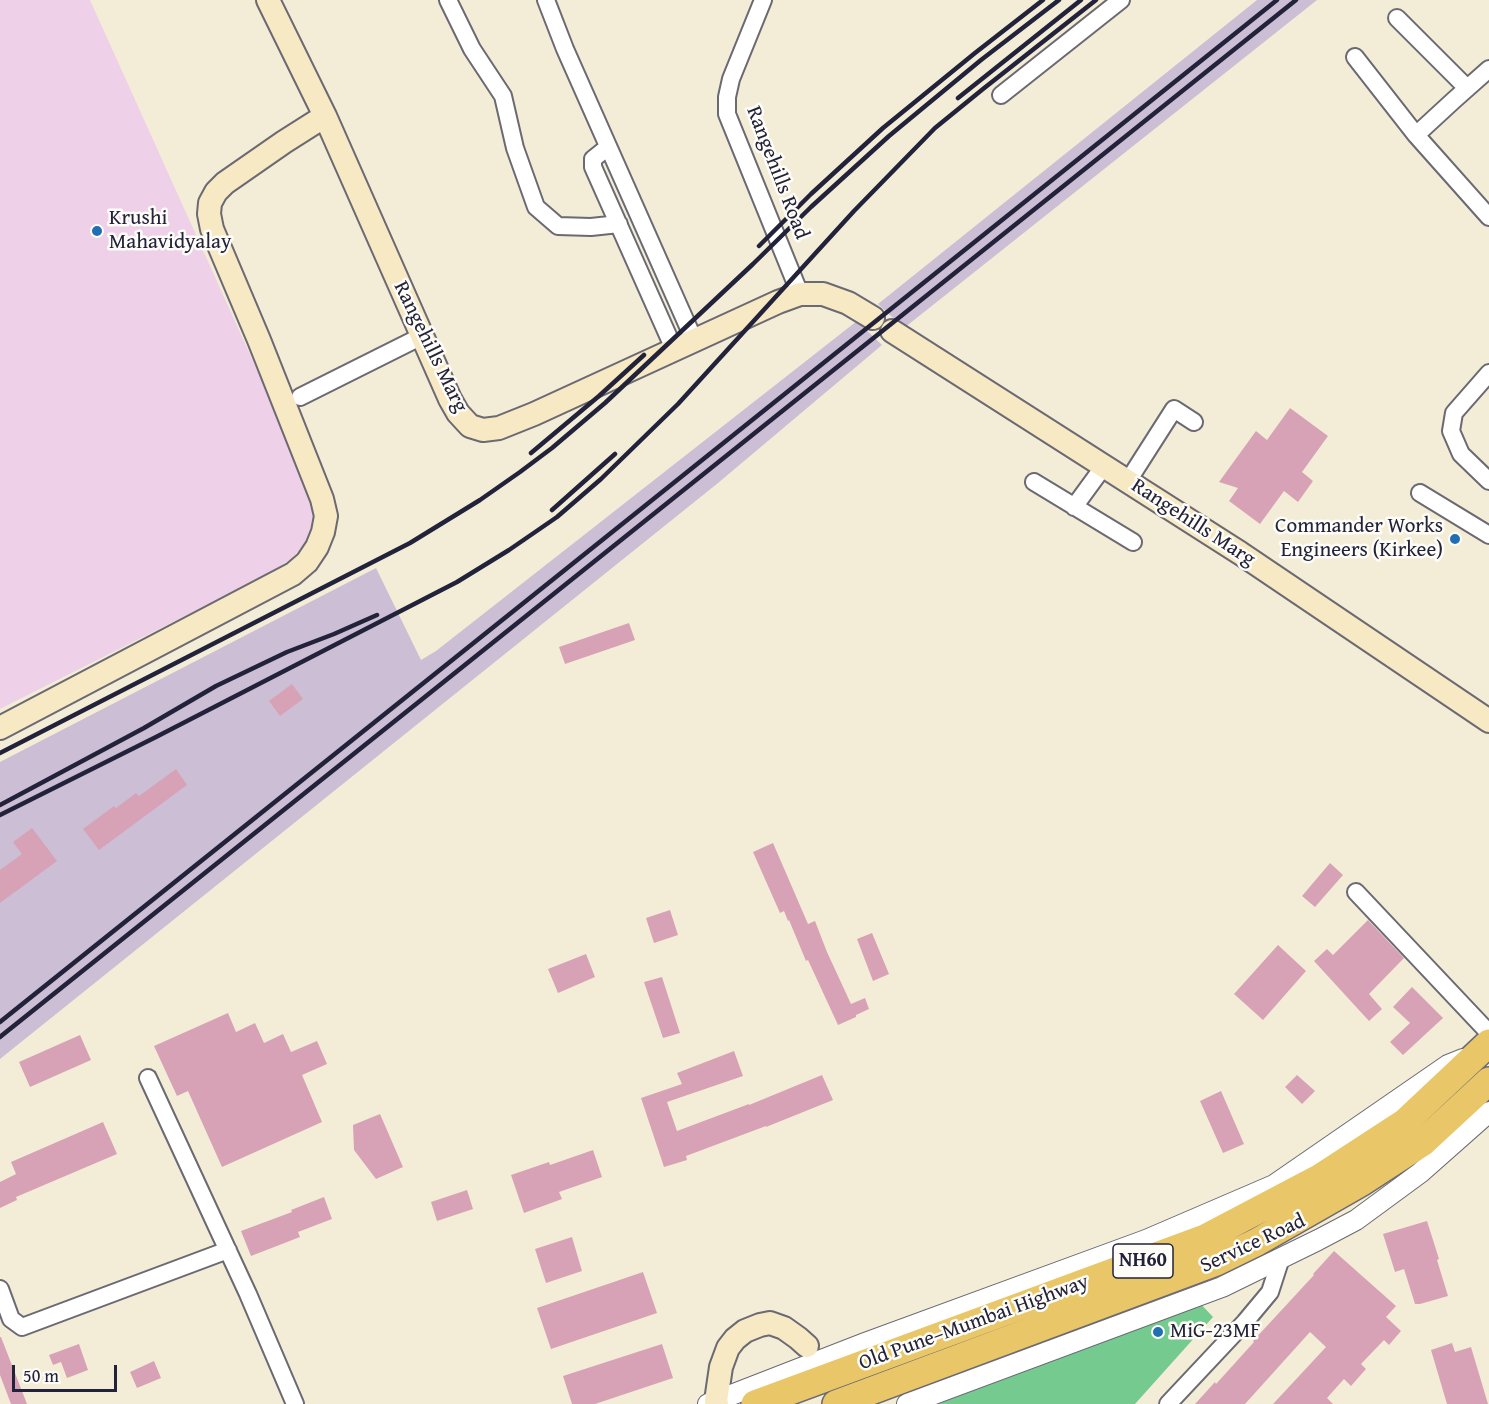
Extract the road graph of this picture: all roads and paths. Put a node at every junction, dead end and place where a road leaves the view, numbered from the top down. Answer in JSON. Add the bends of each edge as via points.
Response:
{"nodes":[{"id":1,"x":268,"y":0,"type":"edge"},
{"id":2,"x":448,"y":0,"type":"edge"},
{"id":3,"x":546,"y":0,"type":"edge"},
{"id":4,"x":763,"y":0,"type":"edge"},
{"id":5,"x":1121,"y":0,"type":"edge"},
{"id":6,"x":1397,"y":18,"type":"dead end"},
{"id":7,"x":1355,"y":57,"type":"dead end"},
{"id":8,"x":1489,"y":69,"type":"edge"},
{"id":9,"x":1467,"y":88,"type":"junction"},
{"id":10,"x":1001,"y":95,"type":"dead end"},
{"id":11,"x":325,"y":116,"type":"junction"},
{"id":12,"x":1416,"y":135,"type":"junction"},
{"id":13,"x":608,"y":147,"type":"junction"},
{"id":14,"x":1489,"y":217,"type":"edge"},
{"id":15,"x":619,"y":224,"type":"junction"},
{"id":16,"x":800,"y":294,"type":"junction"},
{"id":17,"x":873,"y":318,"type":"dead end"},
{"id":18,"x":892,"y":330,"type":"dead end"},
{"id":19,"x":422,"y":336,"type":"junction"},
{"id":20,"x":684,"y":345,"type":"junction"},
{"id":21,"x":1489,"y":373,"type":"edge"},
{"id":22,"x":300,"y":397,"type":"dead end"},
{"id":23,"x":1194,"y":422,"type":"dead end"},
{"id":24,"x":1104,"y":466,"type":"junction"},
{"id":25,"x":1128,"y":481,"type":"junction"},
{"id":26,"x":1034,"y":482,"type":"dead end"},
{"id":27,"x":1489,"y":482,"type":"edge"},
{"id":28,"x":1420,"y":493,"type":"dead end"},
{"id":29,"x":1074,"y":507,"type":"junction"},
{"id":30,"x":1489,"y":535,"type":"edge"},
{"id":31,"x":1133,"y":542,"type":"dead end"},
{"id":32,"x":1489,"y":721,"type":"edge"},
{"id":33,"x":0,"y":728,"type":"edge"},
{"id":34,"x":1356,"y":892,"type":"dead end"},
{"id":35,"x":1486,"y":1043,"type":"edge"},
{"id":36,"x":148,"y":1078,"type":"dead end"},
{"id":37,"x":1489,"y":1082,"type":"edge"},
{"id":38,"x":1489,"y":1112,"type":"edge"},
{"id":39,"x":228,"y":1250,"type":"junction"},
{"id":40,"x":1281,"y":1258,"type":"junction"},
{"id":41,"x":0,"y":1289,"type":"edge"},
{"id":42,"x":807,"y":1346,"type":"dead end"},
{"id":43,"x":713,"y":1403,"type":"edge"},
{"id":44,"x":295,"y":1404,"type":"edge"},
{"id":45,"x":755,"y":1404,"type":"edge"},
{"id":46,"x":836,"y":1404,"type":"edge"},
{"id":47,"x":907,"y":1404,"type":"edge"},
{"id":48,"x":1168,"y":1404,"type":"edge"}],
"edges":[{"from":1,"to":11,"type":"main road","name":"Rangehills Marg"},
{"from":2,"to":15,"type":"street","via":[[472,49],[503,96],[515,148],[536,207],[558,226]]},
{"from":3,"to":13,"type":"street"},
{"from":4,"to":16,"type":"street","name":"Rangehills Road","via":[[731,80],[727,114]]},
{"from":5,"to":10,"type":"street"},
{"from":6,"to":9,"type":"street"},
{"from":7,"to":12,"type":"street"},
{"from":8,"to":9,"type":"street"},
{"from":9,"to":12,"type":"street"},
{"from":11,"to":19,"type":"main road","name":"Rangehills Marg"},
{"from":11,"to":33,"type":"main road","via":[[225,183],[210,203],[209,214],[322,499],[326,516],[317,547],[293,574]]},
{"from":12,"to":14,"type":"street"},
{"from":13,"to":15,"type":"street","via":[[592,162]]},
{"from":13,"to":20,"type":"street"},
{"from":15,"to":20,"type":"street"},
{"from":16,"to":17,"type":"main road","name":"Rangehills Marg","via":[[823,294]]},
{"from":16,"to":20,"type":"main road","name":"Rangehills Marg"},
{"from":18,"to":24,"type":"main road","name":"Rangehills Marg"},
{"from":19,"to":20,"type":"main road","name":"Rangehills Marg","via":[[458,413],[470,426],[483,430],[534,414]]},
{"from":19,"to":22,"type":"street"},
{"from":21,"to":27,"type":"street","via":[[1454,413],[1451,431],[1461,454]]},
{"from":23,"to":25,"type":"street","via":[[1174,409]]},
{"from":24,"to":25,"type":"main road","name":"Rangehills Marg"},
{"from":24,"to":29,"type":"street"},
{"from":25,"to":32,"type":"main road","name":"Rangehills Marg"},
{"from":26,"to":29,"type":"street"},
{"from":28,"to":30,"type":"street"},
{"from":29,"to":31,"type":"street"},
{"from":34,"to":35,"type":"street"},
{"from":35,"to":43,"type":"street","via":[[1274,1185],[1146,1240]]},
{"from":35,"to":45,"type":"highway","name":"Old Pune–Mumbai Highway","number":"NH60","via":[[1405,1122],[1319,1178],[1205,1238]]},
{"from":36,"to":39,"type":"street"},
{"from":37,"to":46,"type":"highway","name":"Old Pune–Mumbai Highway","number":"NH60","via":[[1422,1143],[1295,1221],[1216,1262]]},
{"from":38,"to":40,"type":"street","name":"Service Road","via":[[1420,1173],[1356,1220]]},
{"from":39,"to":41,"type":"street","via":[[22,1327],[11,1319]]},
{"from":39,"to":44,"type":"street"},
{"from":40,"to":47,"type":"street","name":"Service Road","via":[[1222,1287]]},
{"from":40,"to":48,"type":"street","via":[[1270,1292]]},
{"from":42,"to":43,"type":"main road","via":[[784,1328],[770,1323],[745,1331],[728,1348]]}]}
